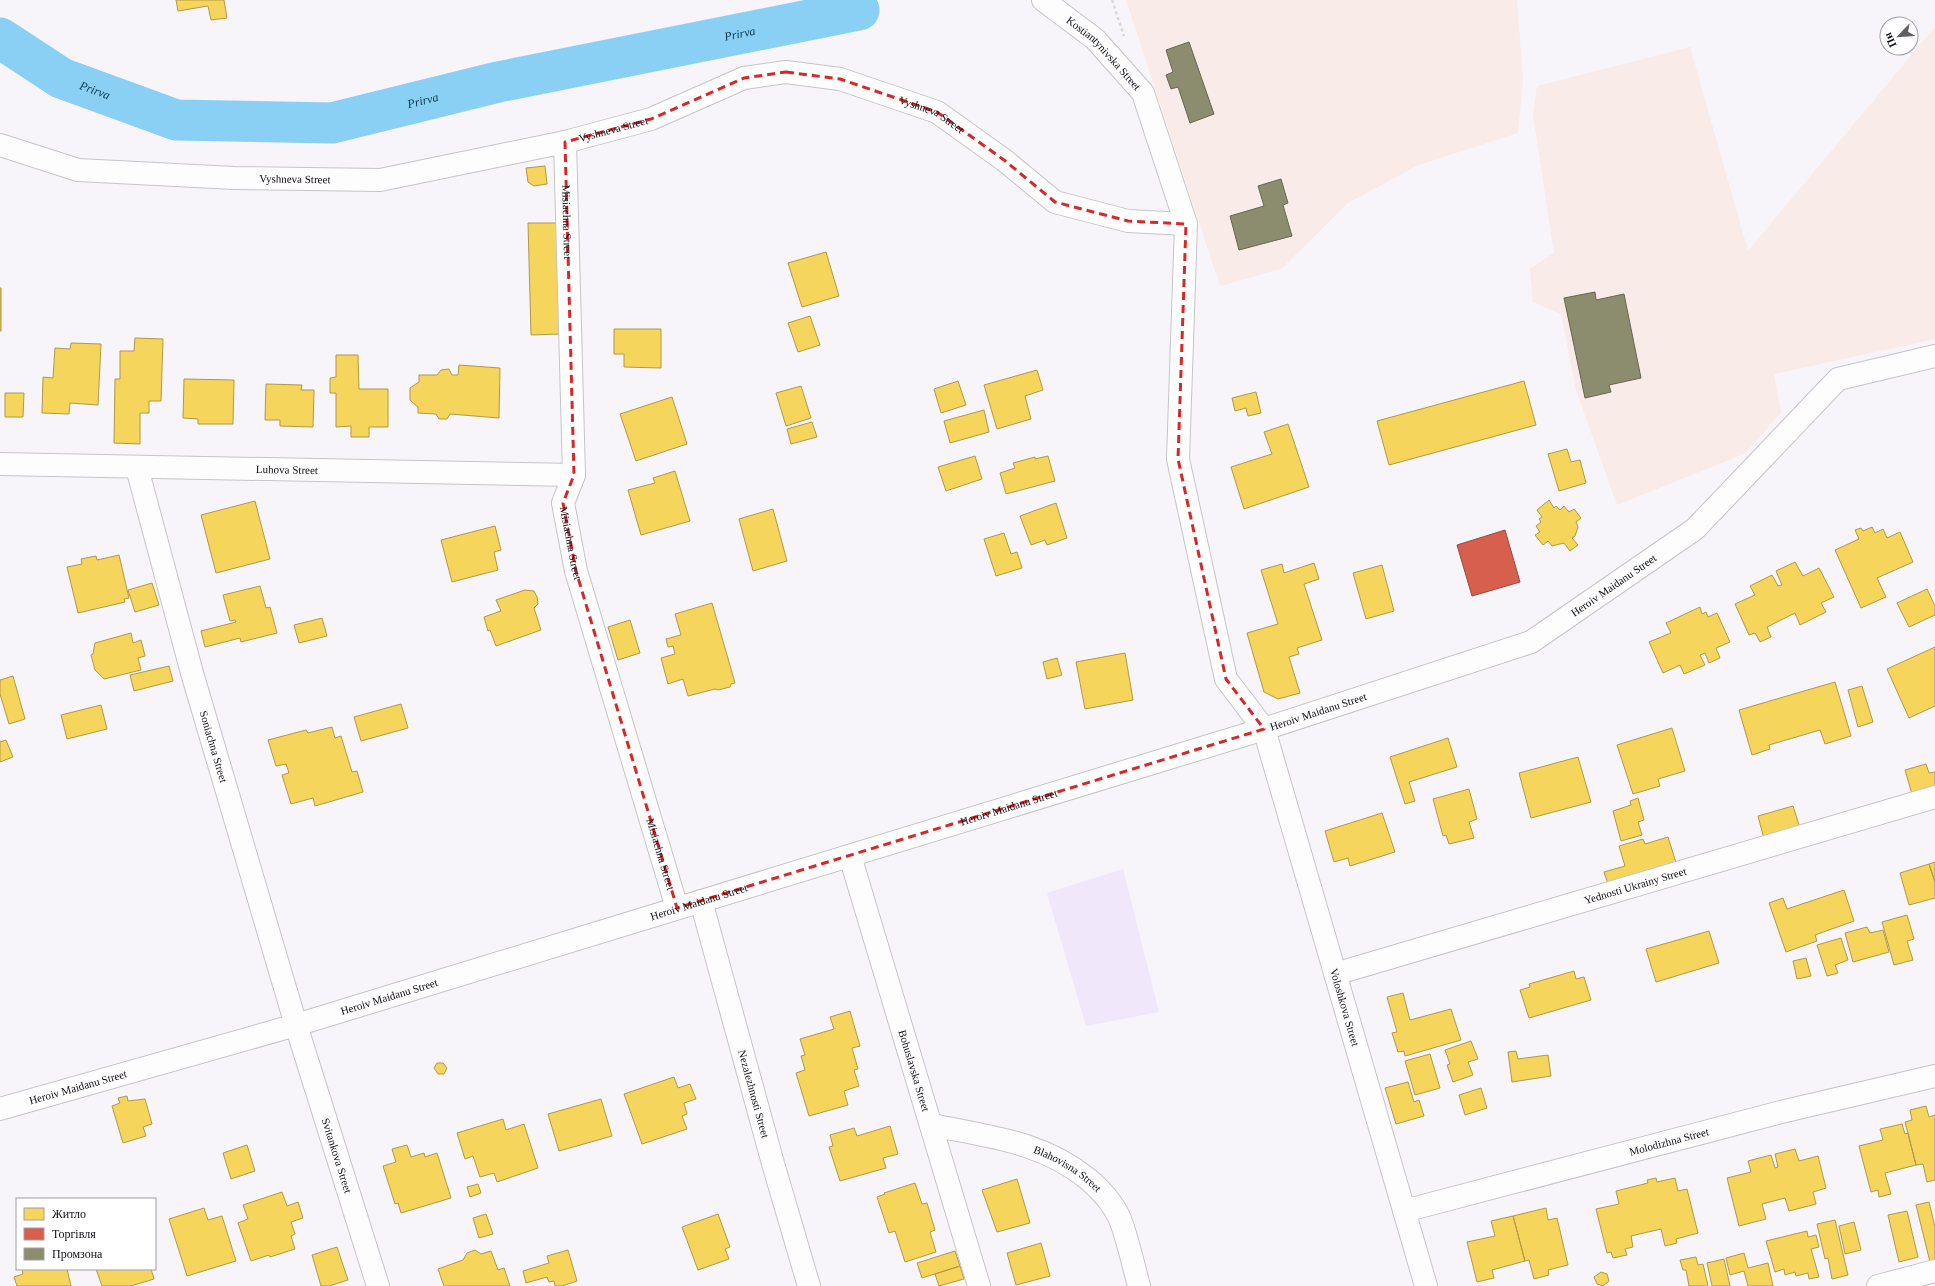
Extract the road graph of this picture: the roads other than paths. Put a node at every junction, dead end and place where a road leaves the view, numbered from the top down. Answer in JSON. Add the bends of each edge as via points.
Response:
{"nodes":[{"id":1,"x":1043,"y":0,"type":"edge"},
{"id":2,"x":565,"y":142,"type":"junction"},
{"id":3,"x":0,"y":146,"type":"edge"},
{"id":4,"x":1186,"y":224,"type":"junction"},
{"id":5,"x":1935,"y":356,"type":"edge"},
{"id":6,"x":0,"y":464,"type":"edge"},
{"id":7,"x":137,"y":468,"type":"junction"},
{"id":8,"x":574,"y":475,"type":"junction"},
{"id":9,"x":1264,"y":729,"type":"junction"},
{"id":10,"x":1935,"y":797,"type":"edge"},
{"id":11,"x":850,"y":856,"type":"junction"},
{"id":12,"x":701,"y":901,"type":"junction"},
{"id":13,"x":677,"y":908,"type":"junction"},
{"id":14,"x":1336,"y":974,"type":"junction"},
{"id":15,"x":296,"y":1025,"type":"junction"},
{"id":16,"x":1935,"y":1076,"type":"edge"},
{"id":17,"x":0,"y":1109,"type":"edge"},
{"id":18,"x":932,"y":1125,"type":"junction"},
{"id":19,"x":1404,"y":1211,"type":"junction"},
{"id":20,"x":1935,"y":1271,"type":"edge"},
{"id":21,"x":378,"y":1286,"type":"edge"},
{"id":22,"x":809,"y":1286,"type":"edge"},
{"id":23,"x":979,"y":1286,"type":"edge"},
{"id":24,"x":1139,"y":1286,"type":"edge"},
{"id":25,"x":1426,"y":1286,"type":"edge"},
{"id":26,"x":1878,"y":1286,"type":"edge"}],
"edges":[{"from":1,"to":4,"type":"street","name":"Kostiantynivska Street","via":[[1095,40],[1142,93]]},
{"from":2,"to":3,"type":"street","name":"Vyshneva Street","via":[[380,180],[234,178],[78,170]]},
{"from":2,"to":4,"type":"street","name":"Vyshneva Street","via":[[651,119],[744,78],[786,72],[840,79],[937,112],[1004,160],[1055,202],[1128,222]]},
{"from":2,"to":8,"type":"street","name":"Misiachna Street"},
{"from":4,"to":9,"type":"street","via":[[1178,459],[1226,679]]},
{"from":5,"to":9,"type":"street","name":"Heroiv Maidanu Street","via":[[1838,379],[1695,529],[1531,642]]},
{"from":6,"to":7,"type":"street","name":"Luhova Street"},
{"from":7,"to":8,"type":"street","name":"Luhova Street"},
{"from":7,"to":15,"type":"street","name":"Soniachna Street","via":[[192,673]]},
{"from":8,"to":13,"type":"street","name":"Misiachna Street","via":[[563,503],[576,571]]},
{"from":9,"to":11,"type":"street","name":"Heroiv Maidanu Street"},
{"from":9,"to":14,"type":"street","name":"Voloshkova Street"},
{"from":10,"to":14,"type":"street","name":"Yednosti Ukrainy Street"},
{"from":11,"to":12,"type":"street","name":"Heroiv Maidanu Street"},
{"from":11,"to":18,"type":"street","name":"Bohuslavska Street"},
{"from":12,"to":13,"type":"street","name":"Heroiv Maidanu Street"},
{"from":12,"to":22,"type":"street","name":"Nezalezhnosti Street"},
{"from":13,"to":15,"type":"street","name":"Heroiv Maidanu Street"},
{"from":14,"to":19,"type":"street","name":"Voloshkova Street"},
{"from":15,"to":17,"type":"street","name":"Heroiv Maidanu Street"},
{"from":15,"to":21,"type":"street","name":"Svitankova Street"},
{"from":16,"to":19,"type":"street","name":"Molodizhna Street","via":[[1774,1114]]},
{"from":18,"to":23,"type":"street","name":"Bohuslavska Street"},
{"from":18,"to":24,"type":"street","name":"Blahovisna Street","via":[[1013,1142],[1046,1152],[1075,1169],[1103,1191],[1120,1218]]},
{"from":19,"to":25,"type":"street","name":"Voloshkova Street"},
{"from":20,"to":26,"type":"street"}]}
